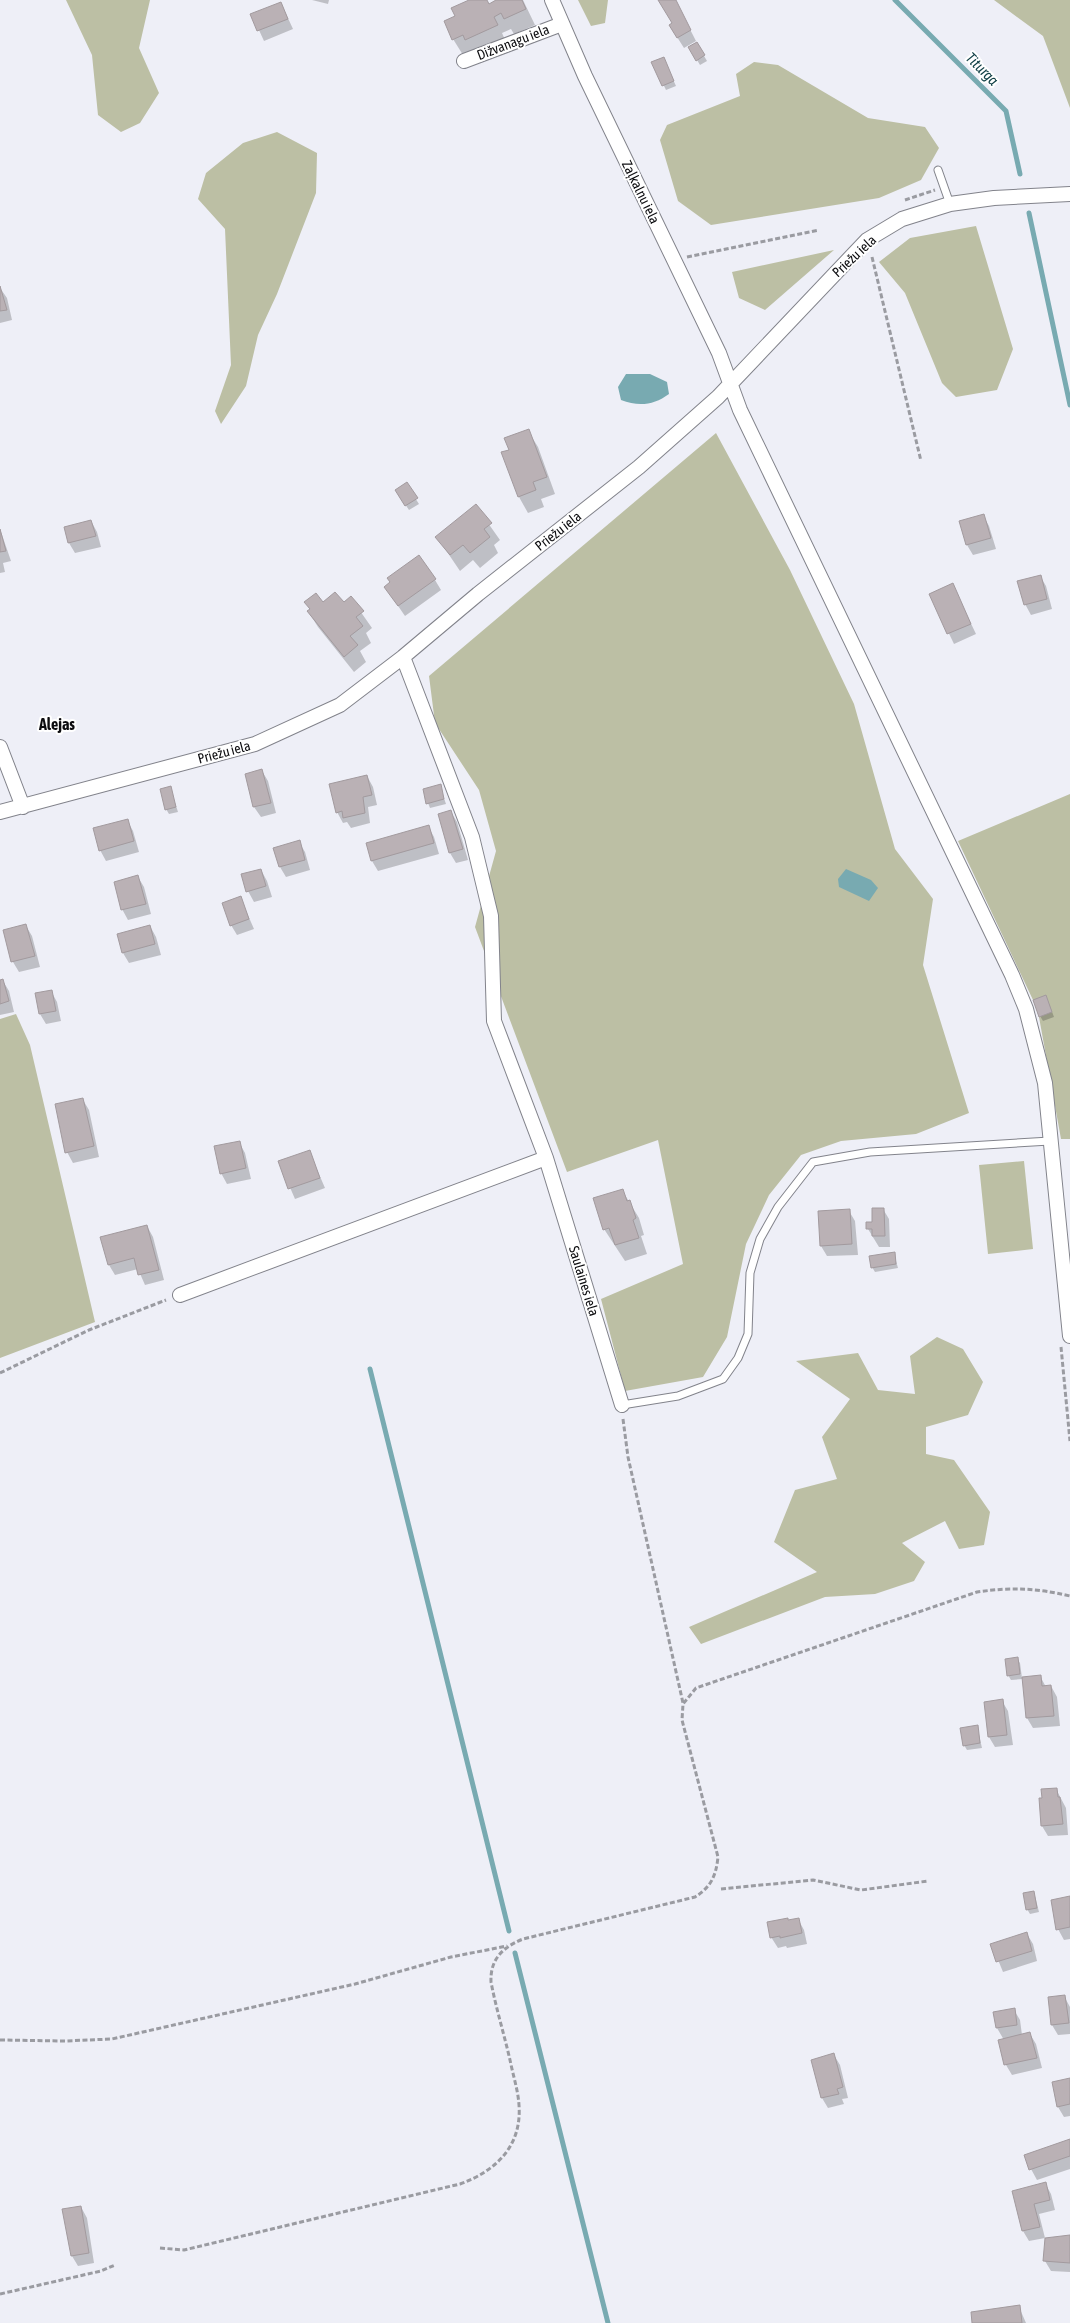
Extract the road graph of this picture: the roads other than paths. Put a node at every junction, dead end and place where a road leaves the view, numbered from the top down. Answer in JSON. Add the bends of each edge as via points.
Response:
{"nodes":[{"id":1,"x":552,"y":0,"type":"edge"},
{"id":2,"x":562,"y":24,"type":"junction"},
{"id":3,"x":464,"y":61,"type":"dead end"},
{"id":4,"x":938,"y":170,"type":"dead end"},
{"id":5,"x":1070,"y":194,"type":"edge"},
{"id":6,"x":950,"y":204,"type":"junction"},
{"id":7,"x":731,"y":383,"type":"junction"},
{"id":8,"x":403,"y":657,"type":"junction"},
{"id":9,"x":0,"y":748,"type":"edge"},
{"id":10,"x":23,"y":807,"type":"junction"},
{"id":11,"x":0,"y":812,"type":"edge"},
{"id":12,"x":1050,"y":1140,"type":"junction"},
{"id":13,"x":546,"y":1158,"type":"junction"},
{"id":14,"x":180,"y":1294,"type":"road end"},
{"id":15,"x":1065,"y":1340,"type":"edge"},
{"id":16,"x":622,"y":1405,"type":"joint"}],
"edges":[{"from":1,"to":2,"type":"street","name":"Zaļkalnu iela"},
{"from":2,"to":3,"type":"street","name":"Dižvanagu iela"},
{"from":2,"to":7,"type":"street","name":"Zaļkalnu iela"},
{"from":4,"to":6,"type":"lane"},
{"from":5,"to":6,"type":"street","name":"Priežu iela"},
{"from":6,"to":7,"type":"street","name":"Priežu iela","via":[[902,219],[867,240]]},
{"from":7,"to":8,"type":"street","name":"Priežu iela","via":[[639,467]]},
{"from":7,"to":12,"type":"street","name":"Zaļkalnu iela","via":[[745,420],[1012,974],[1026,1009],[1045,1083]]},
{"from":8,"to":10,"type":"street","name":"Priežu iela","via":[[340,705],[255,744]]},
{"from":8,"to":13,"type":"street","name":"Saulaines iela","via":[[472,837],[491,916],[494,1021]]},
{"from":9,"to":10,"type":"street"},
{"from":10,"to":11,"type":"street","name":"Priežu iela"},
{"from":12,"to":15,"type":"street","name":"Zaļkalnu iela"},
{"from":12,"to":16,"type":"lane","via":[[870,1152],[813,1162],[778,1206],[760,1239],[750,1273],[748,1334],[738,1358],[723,1379],[678,1396]]},
{"from":13,"to":14,"type":"street"},
{"from":13,"to":16,"type":"street","name":"Saulaines iela"}]}
